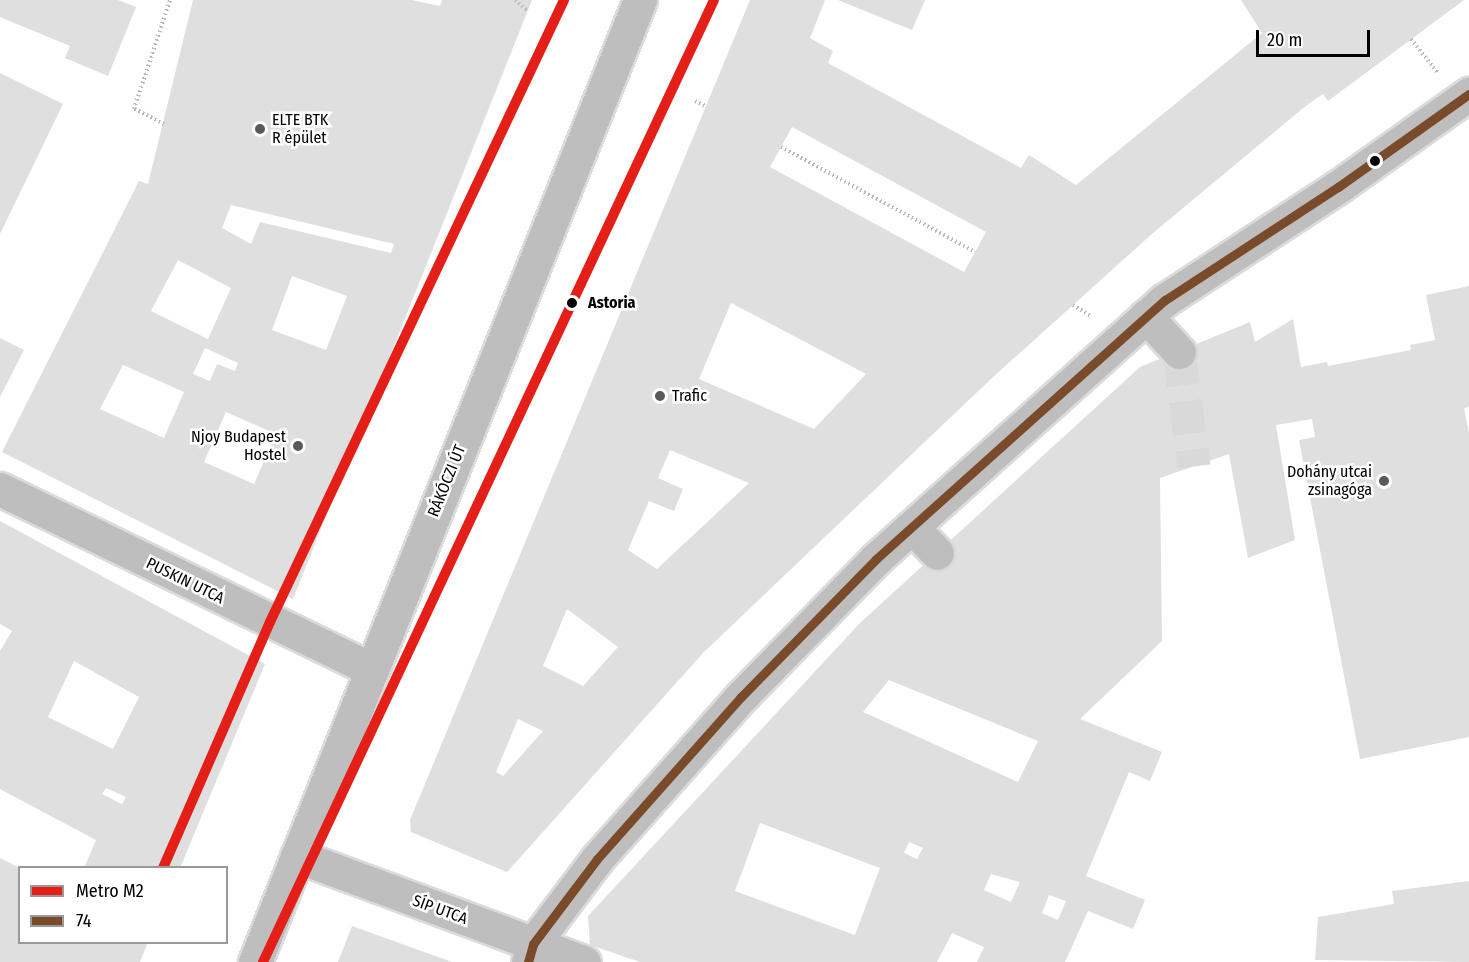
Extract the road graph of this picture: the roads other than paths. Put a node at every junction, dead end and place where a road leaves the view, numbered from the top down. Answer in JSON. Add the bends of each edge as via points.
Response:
{"nodes":[{"id":1,"x":639,"y":0,"type":"edge"},
{"id":2,"x":1469,"y":94,"type":"edge"},
{"id":3,"x":1469,"y":112,"type":"edge"},
{"id":4,"x":1338,"y":187,"type":"junction"},
{"id":5,"x":1146,"y":316,"type":"junction"},
{"id":6,"x":1179,"y":352,"type":"tunnel mouth"},
{"id":7,"x":0,"y":489,"type":"edge"},
{"id":8,"x":912,"y":526,"type":"junction"},
{"id":9,"x":937,"y":553,"type":"dead end"},
{"id":10,"x":371,"y":669,"type":"junction"},
{"id":11,"x":297,"y":856,"type":"junction"},
{"id":12,"x":530,"y":953,"type":"edge"},
{"id":13,"x":255,"y":962,"type":"edge"},
{"id":14,"x":584,"y":962,"type":"edge"}],
"edges":[{"from":1,"to":10,"type":"street","name":"RÁKÓCZI ÚT"},
{"from":2,"to":4,"type":"street"},
{"from":3,"to":4,"type":"street","via":[[1388,171]]},
{"from":4,"to":5,"type":"street"},
{"from":5,"to":6,"type":"street"},
{"from":5,"to":8,"type":"street"},
{"from":7,"to":10,"type":"street","name":"PUSKIN UTCA"},
{"from":8,"to":9,"type":"street"},
{"from":8,"to":12,"type":"street","via":[[741,697],[597,860]]},
{"from":10,"to":11,"type":"street","name":"RÁKÓCZI ÚT"},
{"from":11,"to":12,"type":"street","name":"SÍP UTCA"},
{"from":11,"to":13,"type":"street","name":"RÁKÓCZI ÚT"},
{"from":12,"to":14,"type":"street","name":"SÍP UTCA"}]}
